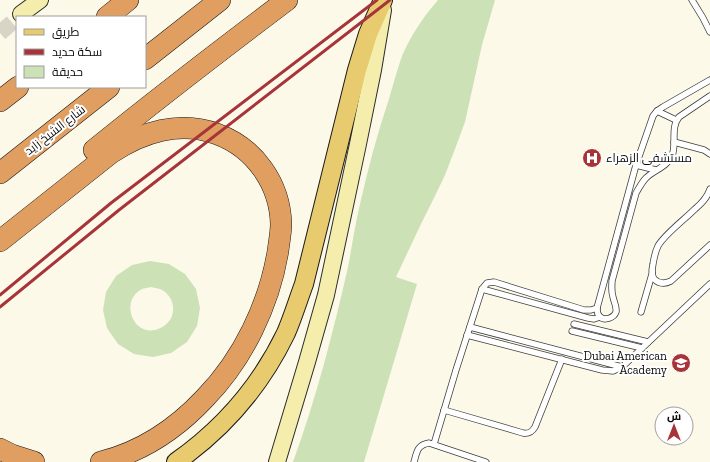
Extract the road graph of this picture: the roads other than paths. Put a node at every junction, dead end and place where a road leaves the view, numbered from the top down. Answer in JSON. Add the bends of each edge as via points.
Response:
{"nodes":[{"id":1,"x":40,"y":0,"type":"edge"},
{"id":2,"x":128,"y":0,"type":"edge"},
{"id":3,"x":220,"y":0,"type":"edge"},
{"id":4,"x":287,"y":0,"type":"edge"},
{"id":5,"x":384,"y":0,"type":"edge"},
{"id":6,"x":692,"y":0,"type":"edge"},
{"id":7,"x":21,"y":14,"type":"dead end"},
{"id":8,"x":108,"y":16,"type":"edge"},
{"id":9,"x":710,"y":32,"type":"edge"},
{"id":10,"x":146,"y":58,"type":"edge"},
{"id":11,"x":710,"y":80,"type":"edge"},
{"id":12,"x":17,"y":88,"type":"edge"},
{"id":13,"x":108,"y":88,"type":"edge"},
{"id":14,"x":710,"y":96,"type":"edge"},
{"id":15,"x":0,"y":101,"type":"edge"},
{"id":16,"x":657,"y":111,"type":"junction"},
{"id":17,"x":676,"y":120,"type":"junction"},
{"id":18,"x":674,"y":142,"type":"junction"},
{"id":19,"x":710,"y":154,"type":"edge"},
{"id":20,"x":636,"y":165,"type":"junction"},
{"id":21,"x":656,"y":170,"type":"junction"},
{"id":22,"x":0,"y":173,"type":"edge"},
{"id":23,"x":710,"y":189,"type":"edge"},
{"id":24,"x":0,"y":229,"type":"edge"},
{"id":25,"x":0,"y":241,"type":"edge"},
{"id":26,"x":710,"y":245,"type":"edge"},
{"id":27,"x":652,"y":274,"type":"junction"},
{"id":28,"x":710,"y":284,"type":"edge"},
{"id":29,"x":482,"y":289,"type":"junction"},
{"id":30,"x":597,"y":308,"type":"junction"},
{"id":31,"x":641,"y":312,"type":"dead end"},
{"id":32,"x":600,"y":317,"type":"junction"},
{"id":33,"x":574,"y":324,"type":"dead end"},
{"id":34,"x":470,"y":326,"type":"junction"},
{"id":35,"x":572,"y":331,"type":"dead end"},
{"id":36,"x":467,"y":335,"type":"junction"},
{"id":37,"x":648,"y":342,"type":"junction"},
{"id":38,"x":642,"y":348,"type":"junction"},
{"id":39,"x":562,"y":359,"type":"junction"},
{"id":40,"x":622,"y":367,"type":"junction"},
{"id":41,"x":444,"y":410,"type":"junction"},
{"id":42,"x":434,"y":444,"type":"junction"},
{"id":43,"x":0,"y":449,"type":"edge"},
{"id":44,"x":34,"y":462,"type":"edge"},
{"id":45,"x":101,"y":462,"type":"edge"},
{"id":46,"x":176,"y":462,"type":"edge"},
{"id":47,"x":277,"y":462,"type":"edge"},
{"id":48,"x":414,"y":462,"type":"edge"},
{"id":49,"x":486,"y":462,"type":"edge"}],
"edges":[{"from":1,"to":7,"type":"main road"},
{"from":2,"to":8,"type":"highway"},
{"from":3,"to":10,"type":"highway"},
{"from":4,"to":24,"type":"highway","via":[[132,119]]},
{"from":5,"to":46,"type":"main road","via":[[368,34],[357,70],[304,284],[286,332],[246,398],[210,436]]},
{"from":5,"to":47,"type":"main road","via":[[360,137],[330,276],[314,340]]},
{"from":6,"to":9,"type":"lane"},
{"from":11,"to":16,"type":"lane"},
{"from":12,"to":15,"type":"highway"},
{"from":13,"to":22,"type":"highway","name":"شارع الشيخ زايد"},
{"from":14,"to":17,"type":"lane"},
{"from":16,"to":17,"type":"lane"},
{"from":16,"to":20,"type":"lane","via":[[652,116]]},
{"from":17,"to":18,"type":"lane"},
{"from":18,"to":19,"type":"lane"},
{"from":18,"to":21,"type":"lane","via":[[672,156],[666,164]]},
{"from":20,"to":21,"type":"lane"},
{"from":20,"to":30,"type":"lane"},
{"from":21,"to":32,"type":"lane","via":[[640,185],[636,194],[612,281],[612,296],[616,310],[610,318]]},
{"from":23,"to":27,"type":"lane","via":[[703,202],[662,240],[656,250]]},
{"from":25,"to":45,"type":"highway","via":[[111,153],[135,139],[160,130],[200,129],[224,136],[245,149],[269,178],[279,206],[281,225],[276,259],[256,323],[234,362],[206,398],[172,428],[153,441]]},
{"from":26,"to":27,"type":"lane","via":[[671,281],[657,282]]},
{"from":27,"to":31,"type":"lane"},
{"from":28,"to":37,"type":"lane"},
{"from":29,"to":30,"type":"lane","via":[[487,283],[494,282],[584,310]]},
{"from":29,"to":32,"type":"lane","via":[[588,318]]},
{"from":29,"to":34,"type":"lane"},
{"from":30,"to":32,"type":"lane"},
{"from":33,"to":37,"type":"lane"},
{"from":34,"to":36,"type":"lane"},
{"from":34,"to":40,"type":"lane"},
{"from":35,"to":38,"type":"lane"},
{"from":36,"to":39,"type":"lane"},
{"from":36,"to":41,"type":"lane"},
{"from":37,"to":38,"type":"lane"},
{"from":38,"to":40,"type":"lane"},
{"from":39,"to":40,"type":"lane","via":[[607,371]]},
{"from":39,"to":41,"type":"lane","via":[[534,430],[530,433]]},
{"from":41,"to":42,"type":"lane"},
{"from":42,"to":48,"type":"lane","via":[[423,444],[419,447]]},
{"from":42,"to":49,"type":"lane"},
{"from":43,"to":44,"type":"highway"}]}
